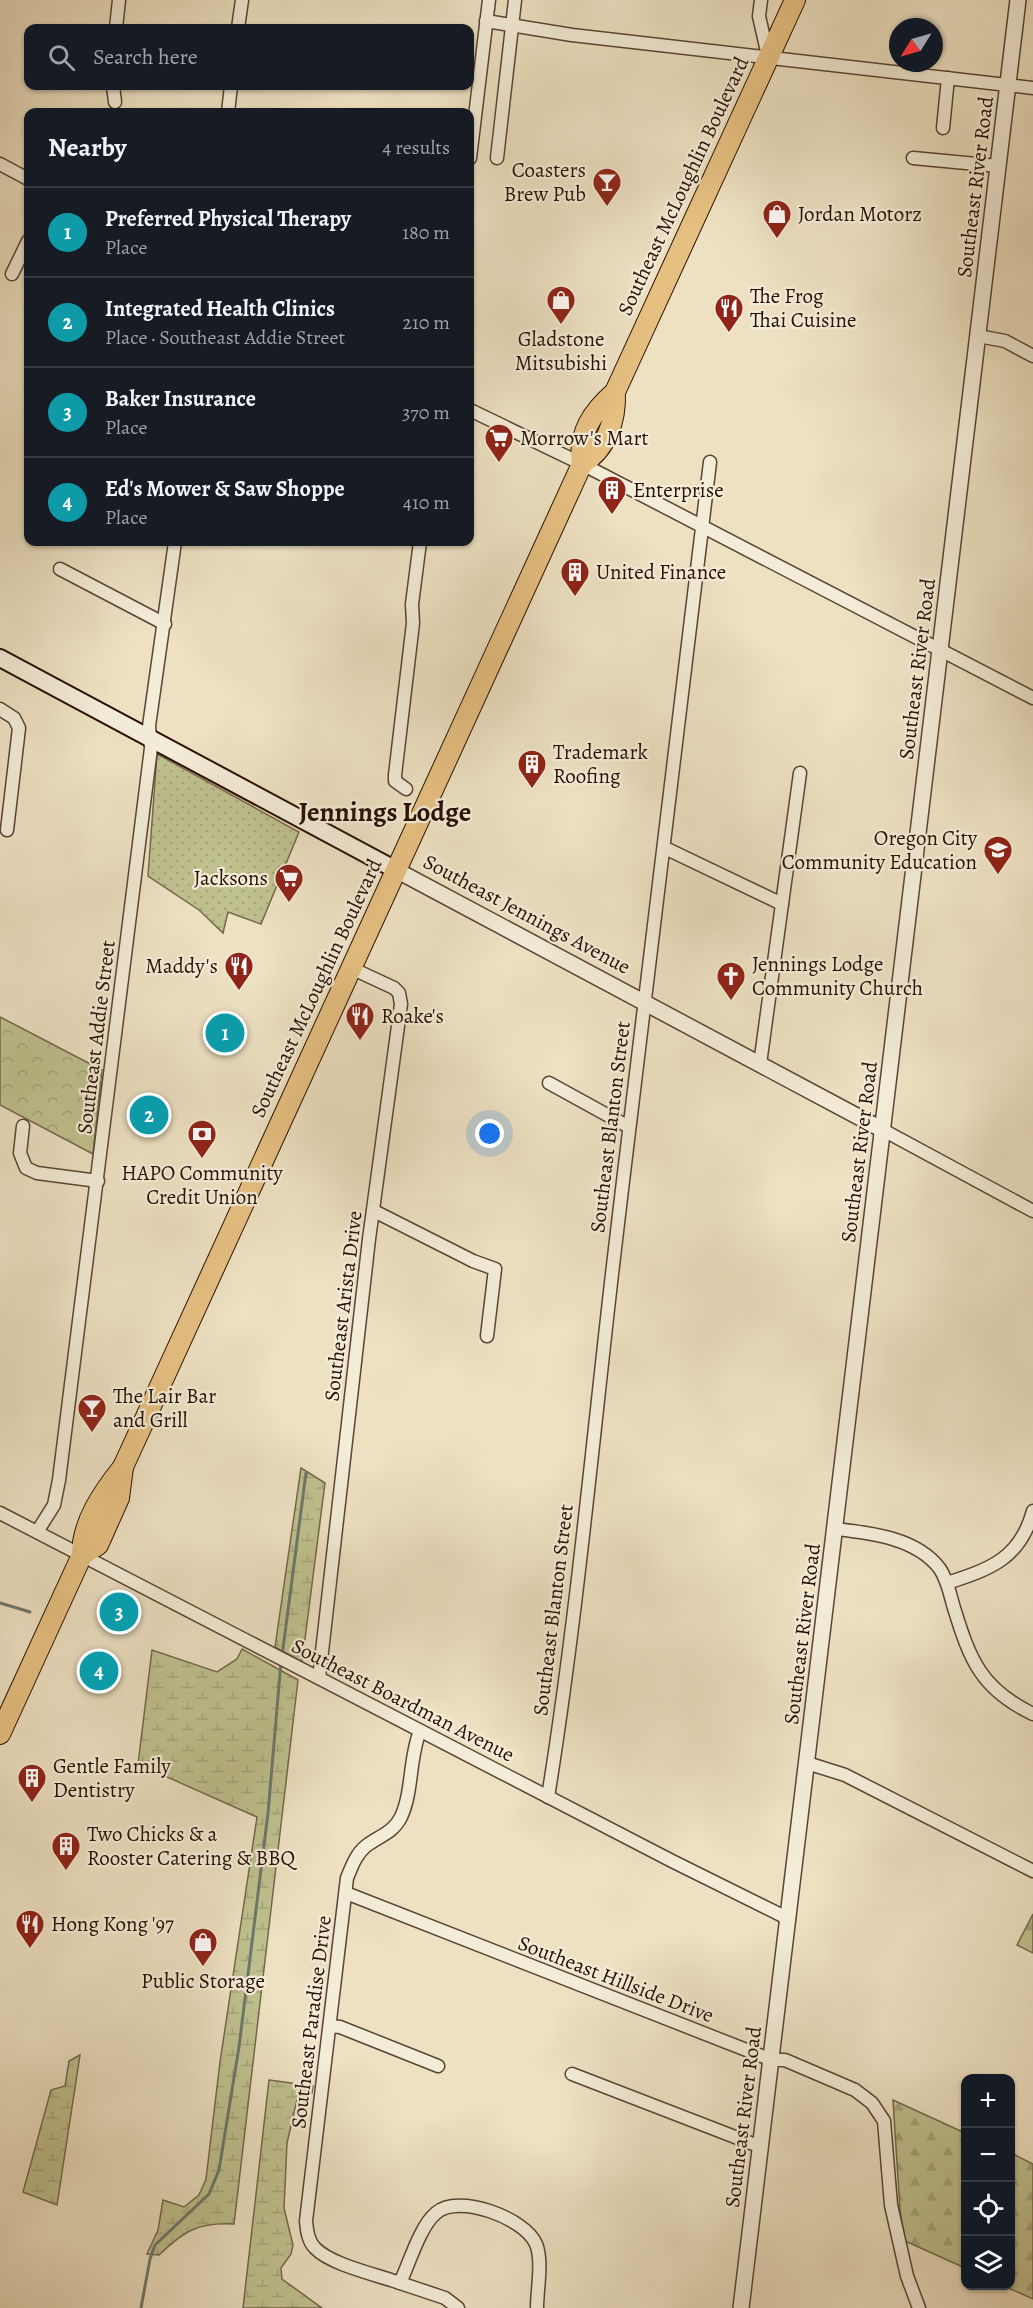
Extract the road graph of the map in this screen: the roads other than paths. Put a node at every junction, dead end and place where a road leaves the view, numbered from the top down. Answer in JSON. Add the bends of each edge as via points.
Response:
{"nodes":[{"id":1,"x":119,"y":0,"type":"edge"},
{"id":2,"x":242,"y":0,"type":"edge"},
{"id":3,"x":489,"y":0,"type":"edge"},
{"id":4,"x":516,"y":0,"type":"edge"},
{"id":5,"x":761,"y":0,"type":"edge"},
{"id":6,"x":795,"y":0,"type":"edge"},
{"id":7,"x":1018,"y":0,"type":"edge"},
{"id":8,"x":486,"y":21,"type":"junction"},
{"id":9,"x":116,"y":24,"type":"edge"},
{"id":10,"x":239,"y":24,"type":"edge"},
{"id":11,"x":513,"y":26,"type":"junction"},
{"id":12,"x":769,"y":57,"type":"junction"},
{"id":13,"x":948,"y":78,"type":"junction"},
{"id":14,"x":1008,"y":85,"type":"junction"},
{"id":15,"x":1033,"y":88,"type":"edge"},
{"id":16,"x":114,"y":90,"type":"edge"},
{"id":17,"x":231,"y":90,"type":"edge"},
{"id":18,"x":115,"y":102,"type":"dead end"},
{"id":19,"x":228,"y":108,"type":"edge"},
{"id":20,"x":474,"y":124,"type":"edge"},
{"id":21,"x":943,"y":128,"type":"dead end"},
{"id":22,"x":497,"y":158,"type":"dead end"},
{"id":23,"x":913,"y":158,"type":"dead end"},
{"id":24,"x":0,"y":164,"type":"edge"},
{"id":25,"x":998,"y":166,"type":"junction"},
{"id":26,"x":24,"y":177,"type":"edge"},
{"id":27,"x":24,"y":249,"type":"edge"},
{"id":28,"x":12,"y":274,"type":"dead end"},
{"id":29,"x":978,"y":336,"type":"junction"},
{"id":30,"x":1033,"y":356,"type":"edge"},
{"id":31,"x":474,"y":412,"type":"edge"},
{"id":32,"x":710,"y":462,"type":"dead end"},
{"id":33,"x":582,"y":464,"type":"junction"},
{"id":34,"x":702,"y":527,"type":"junction"},
{"id":35,"x":175,"y":546,"type":"edge"},
{"id":36,"x":419,"y":546,"type":"edge"},
{"id":37,"x":60,"y":569,"type":"dead end"},
{"id":38,"x":165,"y":624,"type":"junction"},
{"id":39,"x":941,"y":650,"type":"junction"},
{"id":40,"x":0,"y":658,"type":"edge"},
{"id":41,"x":1033,"y":698,"type":"edge"},
{"id":42,"x":0,"y":709,"type":"edge"},
{"id":43,"x":150,"y":738,"type":"junction"},
{"id":44,"x":800,"y":773,"type":"dead end"},
{"id":45,"x":406,"y":789,"type":"dead end"},
{"id":46,"x":6,"y":830,"type":"dead end"},
{"id":47,"x":665,"y":848,"type":"junction"},
{"id":48,"x":396,"y":870,"type":"junction"},
{"id":49,"x":782,"y":904,"type":"junction"},
{"id":50,"x":351,"y":968,"type":"junction"},
{"id":51,"x":644,"y":1002,"type":"junction"},
{"id":52,"x":760,"y":1064,"type":"junction"},
{"id":53,"x":549,"y":1083,"type":"dead end"},
{"id":54,"x":23,"y":1126,"type":"dead end"},
{"id":55,"x":629,"y":1127,"type":"junction"},
{"id":56,"x":883,"y":1130,"type":"junction"},
{"id":57,"x":98,"y":1181,"type":"junction"},
{"id":58,"x":374,"y":1210,"type":"junction"},
{"id":59,"x":1033,"y":1211,"type":"edge"},
{"id":60,"x":487,"y":1336,"type":"dead end"},
{"id":61,"x":1033,"y":1511,"type":"edge"},
{"id":62,"x":0,"y":1513,"type":"edge"},
{"id":63,"x":836,"y":1529,"type":"junction"},
{"id":64,"x":38,"y":1532,"type":"junction"},
{"id":65,"x":82,"y":1555,"type":"junction"},
{"id":66,"x":947,"y":1583,"type":"junction"},
{"id":67,"x":319,"y":1678,"type":"junction"},
{"id":68,"x":1033,"y":1714,"type":"edge"},
{"id":69,"x":420,"y":1731,"type":"junction"},
{"id":70,"x":0,"y":1734,"type":"edge"},
{"id":71,"x":807,"y":1763,"type":"junction"},
{"id":72,"x":548,"y":1797,"type":"junction"},
{"id":73,"x":1033,"y":1871,"type":"edge"},
{"id":74,"x":346,"y":1893,"type":"junction"},
{"id":75,"x":789,"y":1919,"type":"junction"},
{"id":76,"x":330,"y":2026,"type":"junction"},
{"id":77,"x":772,"y":2060,"type":"junction"},
{"id":78,"x":438,"y":2066,"type":"dead end"},
{"id":79,"x":572,"y":2074,"type":"dead end"},
{"id":80,"x":761,"y":2147,"type":"junction"},
{"id":81,"x":400,"y":2283,"type":"junction"},
{"id":82,"x":458,"y":2308,"type":"edge"},
{"id":83,"x":537,"y":2308,"type":"edge"},
{"id":84,"x":741,"y":2308,"type":"edge"},
{"id":85,"x":919,"y":2308,"type":"edge"}],
"edges":[{"from":1,"to":9,"type":"street"},
{"from":2,"to":10,"type":"street"},
{"from":3,"to":8,"type":"street"},
{"from":4,"to":11,"type":"street"},
{"from":5,"to":12,"type":"street","via":[[759,16]]},
{"from":6,"to":12,"type":"main road","name":"Southeast McLoughlin Boulevard"},
{"from":7,"to":14,"type":"street","name":"Southeast River Road"},
{"from":8,"to":11,"type":"street"},
{"from":8,"to":20,"type":"street"},
{"from":11,"to":12,"type":"street"},
{"from":11,"to":22,"type":"street"},
{"from":12,"to":13,"type":"street"},
{"from":12,"to":33,"type":"main road","name":"Southeast McLoughlin Boulevard","via":[[615,392],[616,414],[598,454]]},
{"from":13,"to":14,"type":"street"},
{"from":13,"to":21,"type":"street"},
{"from":14,"to":15,"type":"street"},
{"from":14,"to":25,"type":"street","name":"Southeast River Road"},
{"from":16,"to":18,"type":"street"},
{"from":17,"to":19,"type":"street"},
{"from":23,"to":25,"type":"street"},
{"from":24,"to":26,"type":"street"},
{"from":25,"to":29,"type":"street","name":"Southeast River Road"},
{"from":27,"to":28,"type":"street"},
{"from":29,"to":30,"type":"street","via":[[1005,341]]},
{"from":29,"to":39,"type":"street","name":"Southeast River Road"},
{"from":31,"to":33,"type":"street"},
{"from":32,"to":34,"type":"street","name":"Southeast Blanton Street"},
{"from":33,"to":34,"type":"street"},
{"from":33,"to":48,"type":"main road","name":"Southeast McLoughlin Boulevard"},
{"from":34,"to":39,"type":"street"},
{"from":34,"to":47,"type":"street","name":"Southeast Blanton Street"},
{"from":35,"to":38,"type":"street","name":"Southeast Addie Street"},
{"from":36,"to":45,"type":"street","via":[[395,775],[395,781]]},
{"from":37,"to":38,"type":"street"},
{"from":38,"to":43,"type":"street","name":"Southeast Addie Street"},
{"from":39,"to":41,"type":"street"},
{"from":39,"to":56,"type":"street","name":"Southeast River Road"},
{"from":40,"to":43,"type":"main road","name":"Southeast Jennings Avenue"},
{"from":42,"to":46,"type":"street","via":[[14,718],[19,728]]},
{"from":43,"to":48,"type":"main road","name":"Southeast Jennings Avenue"},
{"from":43,"to":57,"type":"street","name":"Southeast Addie Street"},
{"from":44,"to":49,"type":"street"},
{"from":47,"to":49,"type":"street"},
{"from":47,"to":51,"type":"street","name":"Southeast Blanton Street"},
{"from":48,"to":50,"type":"main road","name":"Southeast McLoughlin Boulevard"},
{"from":48,"to":51,"type":"street","name":"Southeast Jennings Avenue"},
{"from":49,"to":52,"type":"street"},
{"from":50,"to":58,"type":"street","name":"Southeast Arista Drive","via":[[388,983],[401,998]]},
{"from":50,"to":65,"type":"main road","name":"Southeast McLoughlin Boulevard","via":[[123,1467],[104,1490],[82,1537]]},
{"from":51,"to":52,"type":"street","name":"Southeast Jennings Avenue"},
{"from":51,"to":55,"type":"street","name":"Southeast Blanton Street"},
{"from":52,"to":56,"type":"street","name":"Southeast Jennings Avenue"},
{"from":53,"to":55,"type":"street"},
{"from":54,"to":57,"type":"street","via":[[20,1153],[26,1168]]},
{"from":55,"to":72,"type":"street","name":"Southeast Blanton Street","via":[[571,1635]]},
{"from":56,"to":59,"type":"street","name":"Southeast Jennings Avenue"},
{"from":56,"to":63,"type":"street","name":"Southeast River Road"},
{"from":57,"to":64,"type":"street","name":"Southeast Addie Street","via":[[57,1495]]},
{"from":58,"to":60,"type":"street","via":[[495,1269]]},
{"from":58,"to":67,"type":"street","name":"Southeast Arista Drive"},
{"from":61,"to":66,"type":"street","via":[[1029,1527],[1008,1556],[993,1566]]},
{"from":62,"to":64,"type":"street","name":"Southeast Boardman Avenue"},
{"from":63,"to":66,"type":"street","via":[[879,1533],[914,1549],[940,1569]]},
{"from":63,"to":71,"type":"street","name":"Southeast River Road"},
{"from":64,"to":65,"type":"street","name":"Southeast Boardman Avenue"},
{"from":65,"to":67,"type":"street","name":"Southeast Boardman Avenue"},
{"from":65,"to":70,"type":"main road","name":"Southeast McLoughlin Boulevard"},
{"from":66,"to":68,"type":"street","via":[[977,1669],[1005,1699]]},
{"from":67,"to":69,"type":"street","name":"Southeast Boardman Avenue"},
{"from":69,"to":72,"type":"street","name":"Southeast Boardman Avenue"},
{"from":69,"to":74,"type":"street","name":"Southeast Paradise Drive","via":[[401,1816],[389,1833],[366,1846],[354,1861]]},
{"from":71,"to":73,"type":"street","via":[[845,1775]]},
{"from":71,"to":75,"type":"street","name":"Southeast River Road"},
{"from":72,"to":75,"type":"street","name":"Southeast Boardman Avenue"},
{"from":74,"to":76,"type":"street","name":"Southeast Paradise Drive"},
{"from":74,"to":77,"type":"street","name":"Southeast Hillside Drive"},
{"from":75,"to":77,"type":"street","name":"Southeast River Road"},
{"from":76,"to":78,"type":"street"},
{"from":76,"to":81,"type":"street","name":"Southeast Paradise Drive","via":[[306,2221],[308,2235],[325,2256]]},
{"from":77,"to":80,"type":"street","name":"Southeast River Road"},
{"from":77,"to":85,"type":"street","name":"Southeast Hillside Drive","via":[[785,2060],[855,2090],[879,2111],[886,2130],[894,2224]]},
{"from":79,"to":80,"type":"street"},
{"from":80,"to":84,"type":"street","name":"Southeast River Road"},
{"from":81,"to":82,"type":"street","name":"Southeast Paradise Drive","via":[[445,2298]]},
{"from":81,"to":83,"type":"street","via":[[434,2214],[464,2204],[514,2221],[527,2230],[538,2252]]}]}
